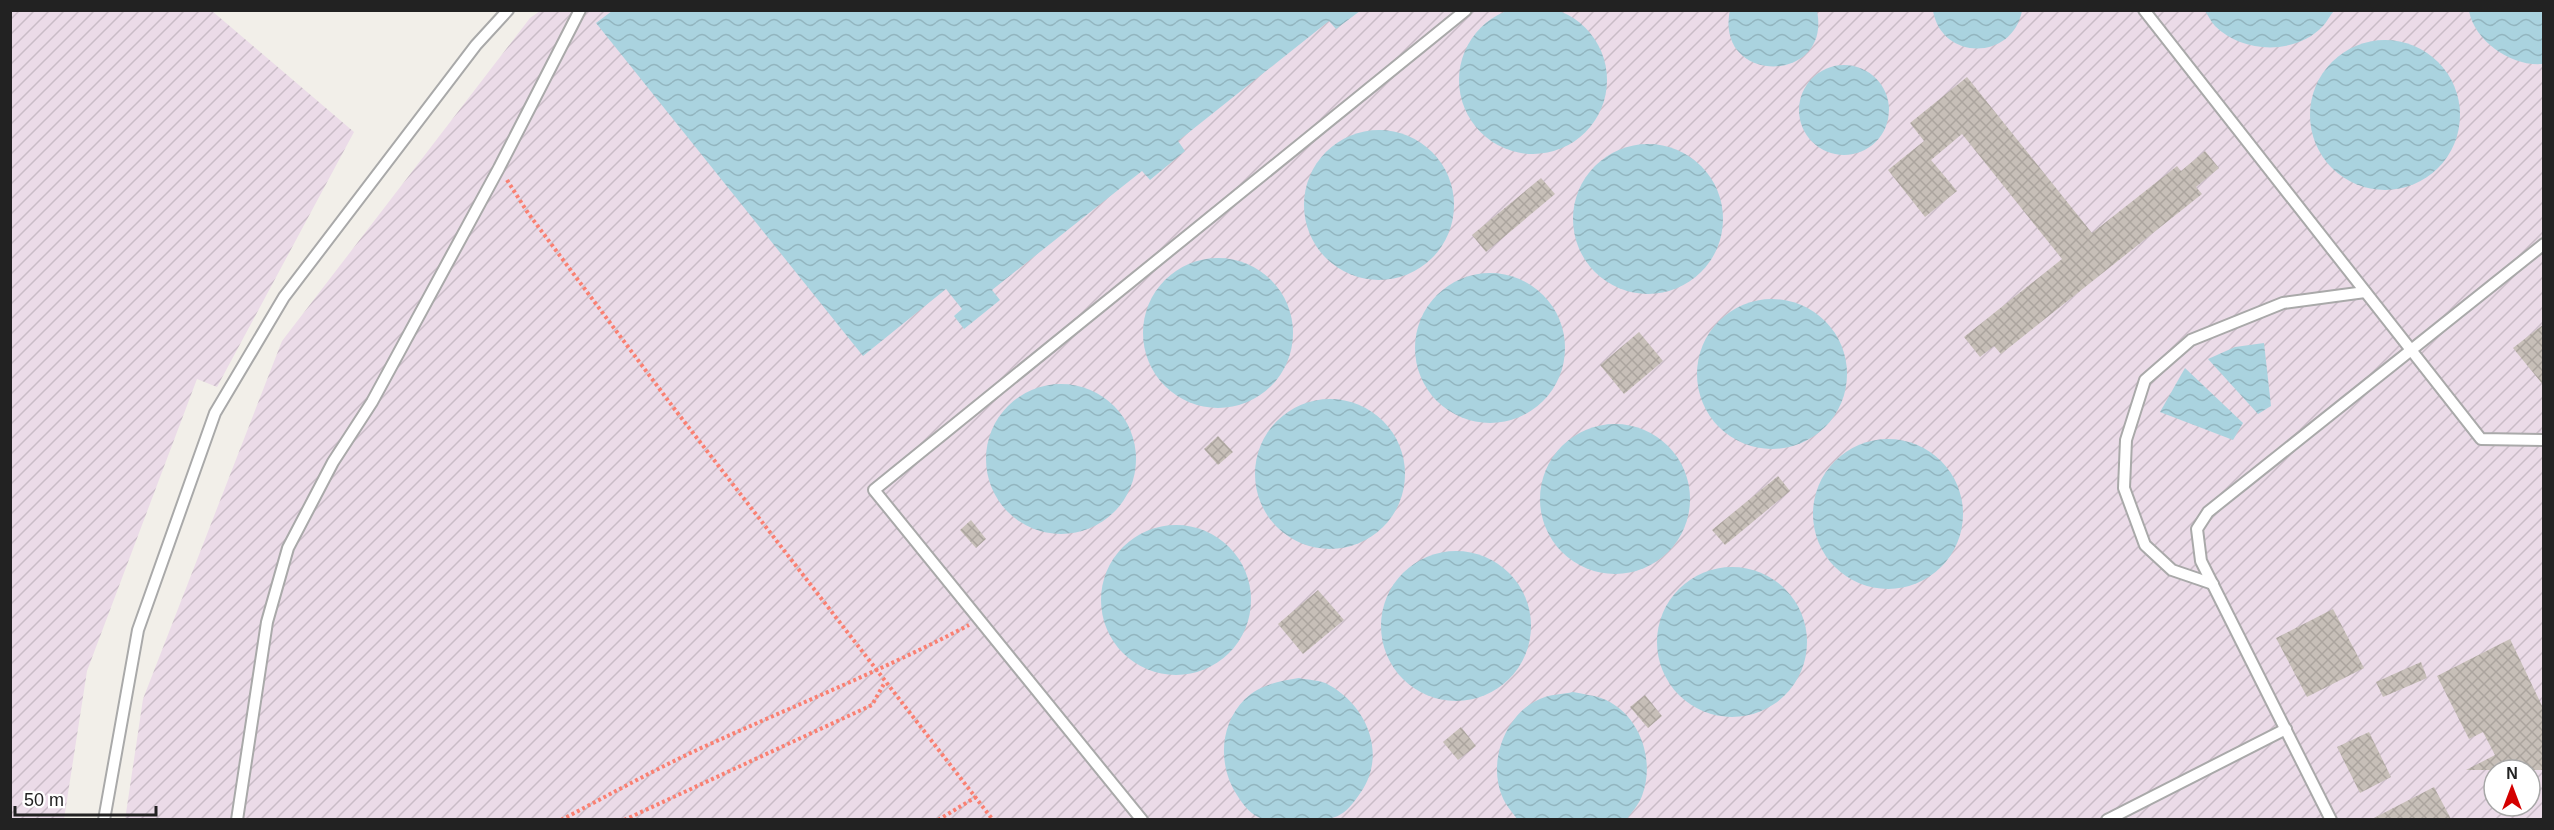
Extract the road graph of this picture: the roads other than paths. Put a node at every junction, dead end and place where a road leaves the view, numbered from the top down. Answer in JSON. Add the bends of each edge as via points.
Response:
{"nodes":[{"id":1,"x":508,"y":10,"type":"edge"},
{"id":2,"x":580,"y":10,"type":"edge"},
{"id":3,"x":1466,"y":10,"type":"edge"},
{"id":4,"x":2144,"y":10,"type":"edge"},
{"id":5,"x":2544,"y":244,"type":"edge"},
{"id":6,"x":2365,"y":292,"type":"junction"},
{"id":7,"x":2411,"y":350,"type":"junction"},
{"id":8,"x":2544,"y":440,"type":"edge"},
{"id":9,"x":2213,"y":584,"type":"junction"},
{"id":10,"x":2286,"y":729,"type":"junction"},
{"id":11,"x":104,"y":819,"type":"edge"},
{"id":12,"x":237,"y":819,"type":"edge"},
{"id":13,"x":1142,"y":819,"type":"edge"},
{"id":14,"x":2107,"y":819,"type":"edge"},
{"id":15,"x":2331,"y":819,"type":"edge"}],
"edges":[{"from":1,"to":11,"type":"lane","via":[[476,45],[284,297],[215,413],[138,630]]},
{"from":2,"to":12,"type":"lane","via":[[372,402],[333,462],[288,548],[267,622]]},
{"from":3,"to":13,"type":"lane","via":[[874,490]]},
{"from":4,"to":6,"type":"lane"},
{"from":5,"to":7,"type":"lane"},
{"from":6,"to":7,"type":"lane"},
{"from":6,"to":9,"type":"lane","via":[[2283,303],[2191,340],[2145,380],[2126,441],[2124,488],[2145,545],[2172,570]]},
{"from":7,"to":8,"type":"lane","via":[[2481,439]]},
{"from":7,"to":9,"type":"lane","via":[[2208,512],[2197,529],[2201,561]]},
{"from":9,"to":10,"type":"lane"},
{"from":10,"to":14,"type":"lane"},
{"from":10,"to":15,"type":"lane"}]}
